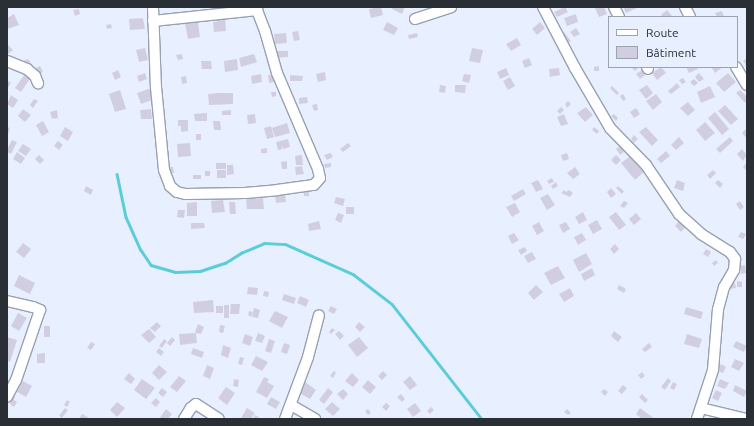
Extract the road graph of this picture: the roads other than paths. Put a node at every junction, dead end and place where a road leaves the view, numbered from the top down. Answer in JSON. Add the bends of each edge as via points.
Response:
{"nodes":[{"id":1,"x":153,"y":7,"type":"edge"},
{"id":2,"x":451,"y":7,"type":"edge"},
{"id":3,"x":543,"y":7,"type":"edge"},
{"id":4,"x":614,"y":7,"type":"edge"},
{"id":5,"x":685,"y":7,"type":"edge"},
{"id":6,"x":256,"y":8,"type":"edge"},
{"id":7,"x":618,"y":16,"type":"edge"},
{"id":8,"x":690,"y":16,"type":"edge"},
{"id":9,"x":415,"y":19,"type":"dead end"},
{"id":10,"x":153,"y":21,"type":"junction"},
{"id":11,"x":7,"y":61,"type":"edge"},
{"id":12,"x":737,"y":68,"type":"edge"},
{"id":13,"x":38,"y":83,"type":"dead end"},
{"id":14,"x":747,"y":85,"type":"edge"},
{"id":15,"x":7,"y":302,"type":"edge"},
{"id":16,"x":318,"y":315,"type":"dead end"},
{"id":17,"x":7,"y":397,"type":"edge"},
{"id":18,"x":291,"y":405,"type":"junction"},
{"id":19,"x":701,"y":408,"type":"junction"},
{"id":20,"x":184,"y":419,"type":"edge"},
{"id":21,"x":219,"y":419,"type":"edge"},
{"id":22,"x":285,"y":419,"type":"edge"},
{"id":23,"x":315,"y":419,"type":"edge"},
{"id":24,"x":698,"y":419,"type":"edge"},
{"id":25,"x":746,"y":419,"type":"edge"}],
"edges":[{"from":1,"to":10,"type":"street"},
{"from":2,"to":9,"type":"street"},
{"from":3,"to":19,"type":"street","via":[[610,128],[646,165],[679,214],[701,234],[730,252],[735,258],[734,270],[724,288],[718,309],[713,370]]},
{"from":4,"to":7,"type":"street"},
{"from":5,"to":8,"type":"street"},
{"from":6,"to":10,"type":"street"},
{"from":6,"to":10,"type":"street","via":[[277,73],[318,169],[320,178],[314,185],[216,194],[186,194],[177,192],[170,186],[164,170]]},
{"from":11,"to":13,"type":"street","via":[[27,69]]},
{"from":12,"to":14,"type":"street"},
{"from":15,"to":17,"type":"street","via":[[40,310],[16,380]]},
{"from":16,"to":18,"type":"street","via":[[308,357]]},
{"from":18,"to":22,"type":"street"},
{"from":18,"to":23,"type":"street"},
{"from":19,"to":24,"type":"street"},
{"from":19,"to":25,"type":"street"},
{"from":20,"to":21,"type":"street","via":[[196,404]]}]}
